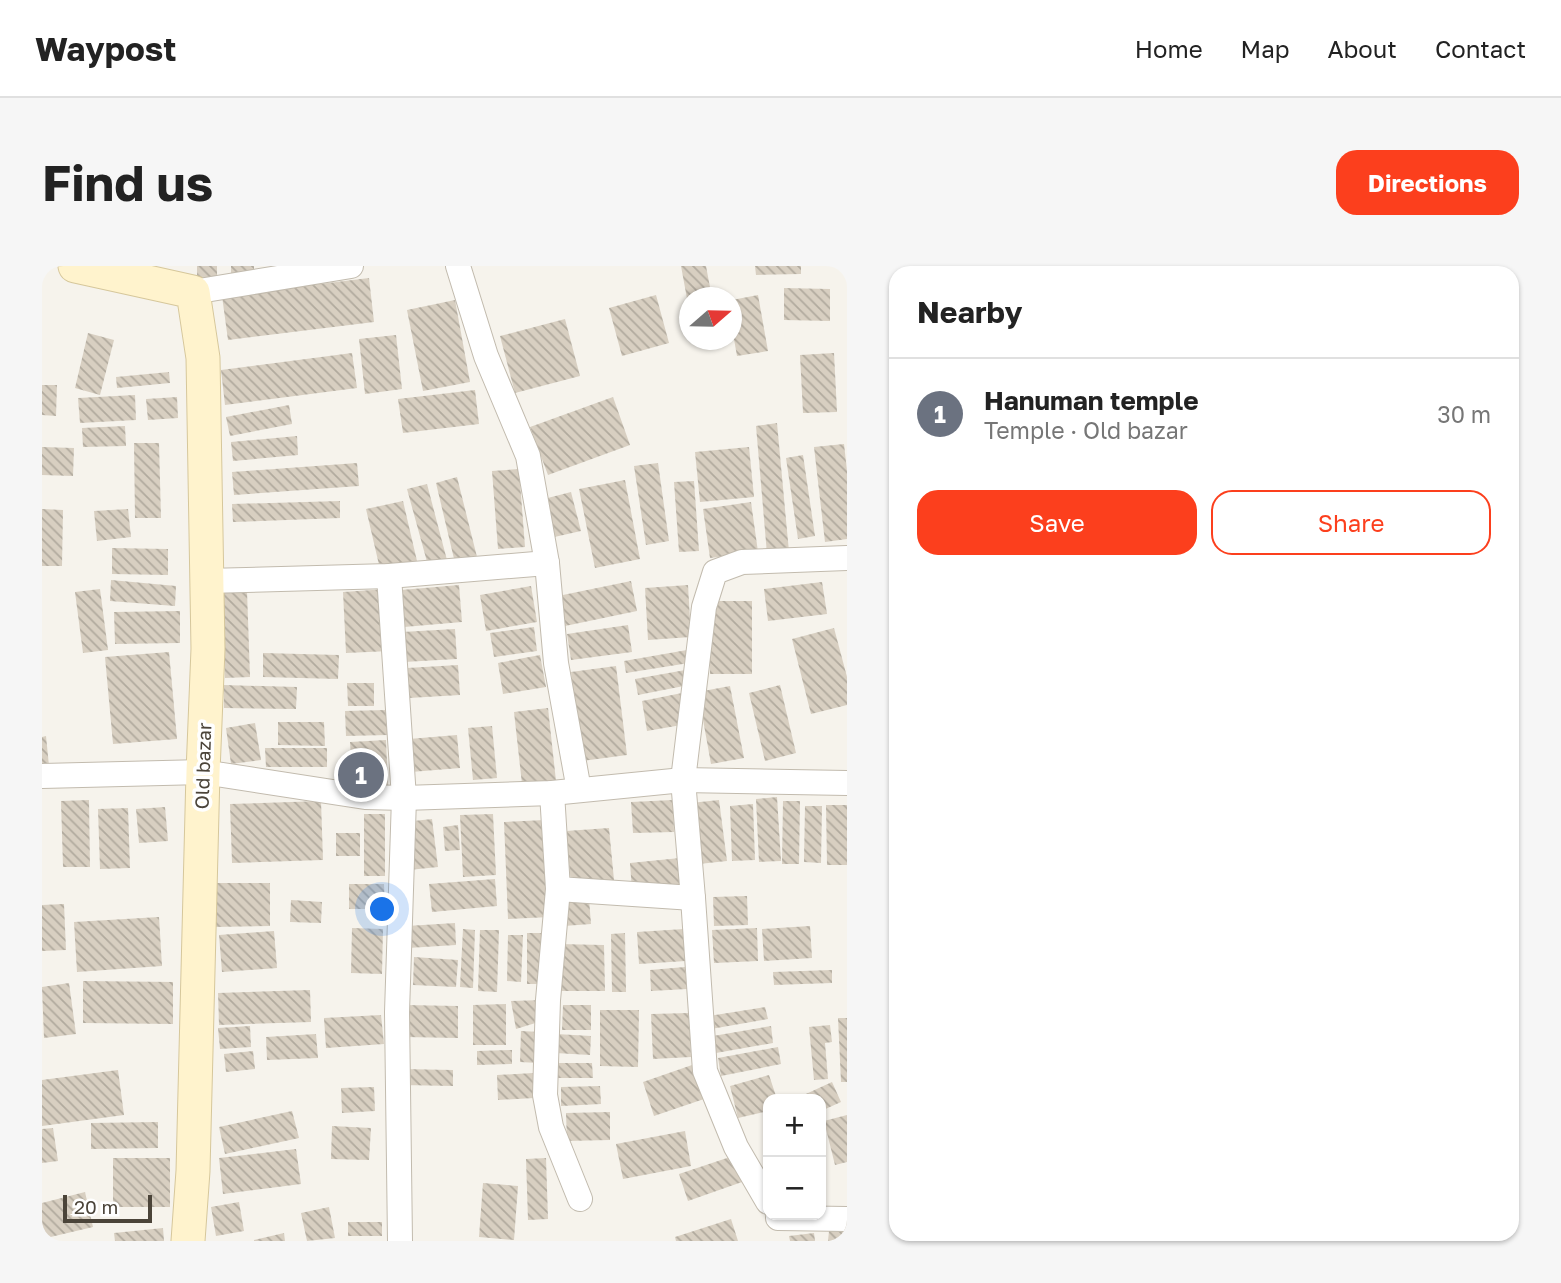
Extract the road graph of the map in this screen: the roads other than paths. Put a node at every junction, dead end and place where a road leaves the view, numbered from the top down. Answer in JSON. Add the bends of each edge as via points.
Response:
{"nodes":[{"id":1,"x":75,"y":266,"type":"edge"},
{"id":2,"x":351,"y":266,"type":"edge"},
{"id":3,"x":458,"y":266,"type":"edge"},
{"id":4,"x":193,"y":292,"type":"junction"},
{"id":5,"x":847,"y":558,"type":"edge"},
{"id":6,"x":547,"y":563,"type":"junction"},
{"id":7,"x":389,"y":576,"type":"junction"},
{"id":8,"x":206,"y":581,"type":"junction"},
{"id":9,"x":203,"y":772,"type":"junction"},
{"id":10,"x":42,"y":776,"type":"edge"},
{"id":11,"x":683,"y":780,"type":"junction"},
{"id":12,"x":847,"y":783,"type":"edge"},
{"id":13,"x":579,"y":790,"type":"junction"},
{"id":14,"x":552,"y":793,"type":"junction"},
{"id":15,"x":404,"y":798,"type":"junction"},
{"id":16,"x":558,"y":889,"type":"junction"},
{"id":17,"x":693,"y":898,"type":"junction"},
{"id":18,"x":763,"y":1196,"type":"edge"},
{"id":19,"x":580,"y":1199,"type":"dead end"},
{"id":20,"x":826,"y":1219,"type":"edge"},
{"id":21,"x":847,"y":1219,"type":"edge"},
{"id":22,"x":188,"y":1241,"type":"edge"},
{"id":23,"x":400,"y":1241,"type":"edge"}],
"edges":[{"from":1,"to":4,"type":"street"},
{"from":2,"to":4,"type":"street"},
{"from":3,"to":6,"type":"street","via":[[486,356],[528,456]]},
{"from":4,"to":8,"type":"street","name":"Old bazar","via":[[203,358]]},
{"from":5,"to":11,"type":"street","via":[[742,562],[715,572],[704,607]]},
{"from":6,"to":7,"type":"street"},
{"from":6,"to":13,"type":"street","via":[[556,663]]},
{"from":7,"to":8,"type":"street"},
{"from":7,"to":15,"type":"street"},
{"from":8,"to":9,"type":"street","name":"Old bazar"},
{"from":9,"to":10,"type":"street"},
{"from":9,"to":15,"type":"street","via":[[365,797]]},
{"from":9,"to":22,"type":"street","name":"Old bazar","via":[[194,1171]]},
{"from":11,"to":12,"type":"street"},
{"from":11,"to":13,"type":"street"},
{"from":11,"to":17,"type":"street"},
{"from":13,"to":14,"type":"street"},
{"from":14,"to":15,"type":"street"},
{"from":14,"to":16,"type":"street"},
{"from":15,"to":23,"type":"street","via":[[397,1012]]},
{"from":16,"to":17,"type":"street"},
{"from":16,"to":19,"type":"street","via":[[545,1094],[551,1126]]},
{"from":17,"to":18,"type":"street","via":[[705,1071],[736,1147]]},
{"from":20,"to":21,"type":"street"}]}
